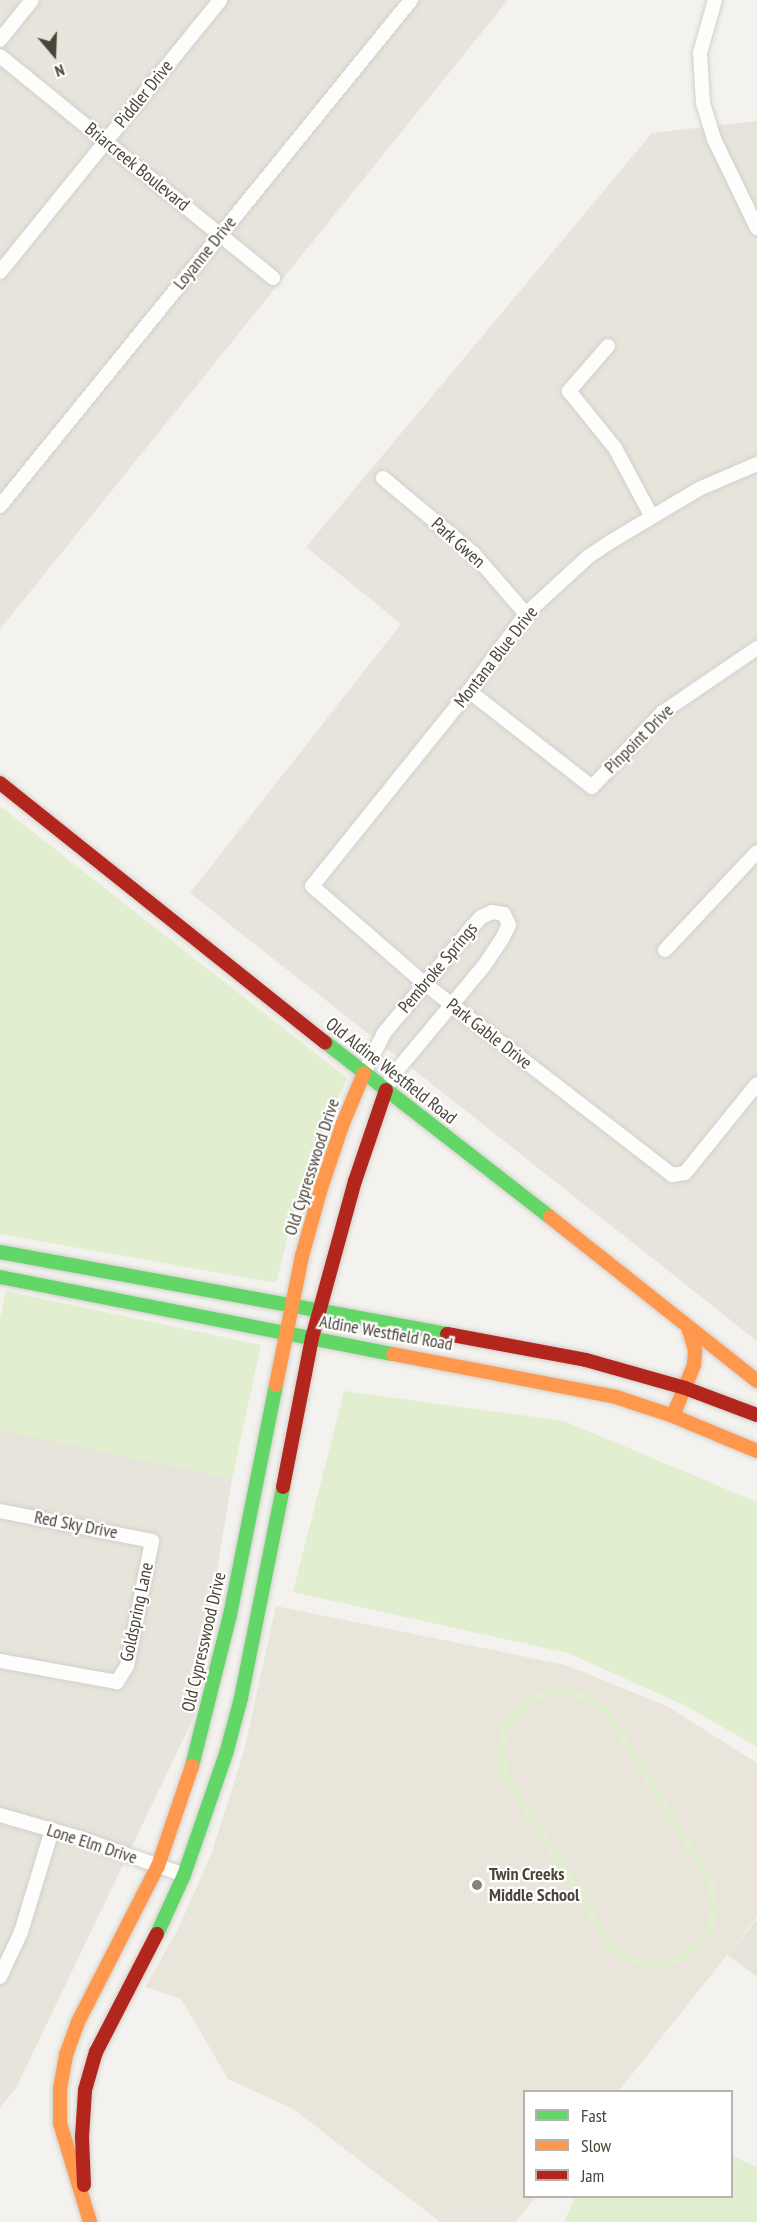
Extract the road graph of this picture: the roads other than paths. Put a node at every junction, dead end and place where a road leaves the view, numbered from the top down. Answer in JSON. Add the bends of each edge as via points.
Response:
{"nodes":[{"id":1,"x":32,"y":0,"type":"edge"},
{"id":2,"x":220,"y":0,"type":"edge"},
{"id":3,"x":411,"y":0,"type":"edge"},
{"id":4,"x":715,"y":0,"type":"edge"},
{"id":5,"x":0,"y":40,"type":"edge"},
{"id":6,"x":0,"y":56,"type":"edge"},
{"id":7,"x":105,"y":142,"type":"junction"},
{"id":8,"x":757,"y":228,"type":"edge"},
{"id":9,"x":220,"y":235,"type":"junction"},
{"id":10,"x":0,"y":272,"type":"edge"},
{"id":11,"x":273,"y":278,"type":"dead end"},
{"id":12,"x":608,"y":346,"type":"dead end"},
{"id":13,"x":757,"y":464,"type":"edge"},
{"id":14,"x":383,"y":478,"type":"dead end"},
{"id":15,"x":0,"y":507,"type":"edge"},
{"id":16,"x":651,"y":516,"type":"junction"},
{"id":17,"x":526,"y":614,"type":"junction"},
{"id":18,"x":757,"y":648,"type":"edge"},
{"id":19,"x":469,"y":691,"type":"junction"},
{"id":20,"x":0,"y":783,"type":"edge"},
{"id":21,"x":757,"y":852,"type":"edge"},
{"id":22,"x":312,"y":886,"type":"joint"},
{"id":23,"x":665,"y":950,"type":"dead end"},
{"id":24,"x":424,"y":984,"type":"junction"},
{"id":25,"x":451,"y":1005,"type":"junction"},
{"id":26,"x":364,"y":1073,"type":"junction"},
{"id":27,"x":757,"y":1084,"type":"edge"},
{"id":28,"x":386,"y":1090,"type":"junction"},
{"id":29,"x":0,"y":1252,"type":"edge"},
{"id":30,"x":88,"y":1268,"type":"junction"},
{"id":31,"x":0,"y":1277,"type":"edge"},
{"id":32,"x":82,"y":1293,"type":"junction"},
{"id":33,"x":291,"y":1305,"type":"junction"},
{"id":34,"x":319,"y":1311,"type":"junction"},
{"id":35,"x":688,"y":1327,"type":"junction"},
{"id":36,"x":285,"y":1332,"type":"junction"},
{"id":37,"x":312,"y":1338,"type":"junction"},
{"id":38,"x":540,"y":1351,"type":"junction"},
{"id":39,"x":532,"y":1378,"type":"junction"},
{"id":40,"x":757,"y":1381,"type":"edge"},
{"id":41,"x":685,"y":1388,"type":"junction"},
{"id":42,"x":757,"y":1415,"type":"edge"},
{"id":43,"x":674,"y":1416,"type":"junction"},
{"id":44,"x":757,"y":1451,"type":"edge"},
{"id":45,"x":0,"y":1511,"type":"edge"},
{"id":46,"x":152,"y":1541,"type":"joint"},
{"id":47,"x":230,"y":1615,"type":"junction"},
{"id":48,"x":256,"y":1622,"type":"junction"},
{"id":49,"x":0,"y":1661,"type":"edge"},
{"id":50,"x":0,"y":1815,"type":"edge"},
{"id":51,"x":52,"y":1830,"type":"junction"},
{"id":52,"x":158,"y":1866,"type":"junction"},
{"id":53,"x":184,"y":1875,"type":"junction"},
{"id":54,"x":135,"y":1945,"type":"junction"},
{"id":55,"x":0,"y":1977,"type":"edge"},
{"id":56,"x":85,"y":2202,"type":"junction"},
{"id":57,"x":90,"y":2222,"type":"edge"}],
"edges":[{"from":1,"to":5,"type":"street"},
{"from":2,"to":7,"type":"street","name":"Piddler Drive"},
{"from":3,"to":9,"type":"street","name":"Loyanne Drive"},
{"from":4,"to":8,"type":"street","via":[[700,52],[703,103],[714,139]]},
{"from":6,"to":7,"type":"street","name":"Briarcreek Boulevard"},
{"from":7,"to":9,"type":"street","name":"Briarcreek Boulevard"},
{"from":7,"to":10,"type":"street","name":"Piddler Drive"},
{"from":9,"to":11,"type":"street","name":"Briarcreek Boulevard"},
{"from":9,"to":15,"type":"street","name":"Loyanne Drive"},
{"from":12,"to":16,"type":"street","via":[[569,391],[615,448]]},
{"from":13,"to":16,"type":"street","name":"Montana Blue Drive","via":[[699,489]]},
{"from":14,"to":17,"type":"street","name":"Park Gwen","via":[[472,553]]},
{"from":16,"to":17,"type":"street","name":"Montana Blue Drive","via":[[589,556]]},
{"from":17,"to":19,"type":"street","name":"Montana Blue Drive"},
{"from":18,"to":19,"type":"street","name":"Pinpoint Drive","via":[[663,712],[592,787]]},
{"from":19,"to":22,"type":"street","name":"Montana Blue Drive"},
{"from":20,"to":26,"type":"street","name":"Old Aldine Westfield Road"},
{"from":21,"to":23,"type":"street"},
{"from":22,"to":24,"type":"street","name":"Park Gable Drive"},
{"from":24,"to":25,"type":"street","name":"Park Gable Drive"},
{"from":24,"to":25,"type":"street","name":"Pembroke Springs","via":[[481,917],[492,912],[504,914],[508,925],[502,939]]},
{"from":24,"to":26,"type":"street","name":"Pembroke Springs","via":[[384,1033]]},
{"from":25,"to":27,"type":"street","name":"Park Gable Drive","via":[[672,1175],[685,1173]]},
{"from":25,"to":28,"type":"street","name":"Pembroke Springs","via":[[393,1075]]},
{"from":26,"to":28,"type":"street","name":"Old Aldine Westfield Road"},
{"from":26,"to":33,"type":"street","name":"Old Cypresswood Drive","via":[[321,1188]]},
{"from":28,"to":34,"type":"street","name":"Old Cypresswood Drive","via":[[355,1181]]},
{"from":28,"to":35,"type":"street","name":"Old Aldine Westfield Road"},
{"from":29,"to":30,"type":"street","name":"Aldine Westfield Road"},
{"from":30,"to":32,"type":"street"},
{"from":30,"to":33,"type":"street","name":"Aldine Westfield Road"},
{"from":31,"to":32,"type":"street","name":"Aldine Westfield Road"},
{"from":32,"to":36,"type":"street","name":"Aldine Westfield Road"},
{"from":33,"to":34,"type":"street","name":"Aldine Westfield Road"},
{"from":33,"to":36,"type":"street","name":"Old Cypresswood Drive"},
{"from":34,"to":37,"type":"street","name":"Old Cypresswood Drive"},
{"from":34,"to":38,"type":"street","name":"Aldine Westfield Road"},
{"from":35,"to":40,"type":"street","name":"Old Aldine Westfield Road"},
{"from":35,"to":41,"type":"street","via":[[694,1365]]},
{"from":36,"to":37,"type":"street","name":"Aldine Westfield Road"},
{"from":36,"to":47,"type":"street","name":"Old Cypresswood Drive"},
{"from":37,"to":39,"type":"street","name":"Aldine Westfield Road"},
{"from":37,"to":48,"type":"street","name":"Old Cypresswood Drive"},
{"from":38,"to":39,"type":"street"},
{"from":38,"to":41,"type":"street","name":"Aldine Westfield Road"},
{"from":39,"to":43,"type":"street","name":"Aldine Westfield Road","via":[[616,1397]]},
{"from":41,"to":42,"type":"street","name":"Aldine Westfield Road"},
{"from":41,"to":43,"type":"street"},
{"from":43,"to":44,"type":"street","name":"Aldine Westfield Road"},
{"from":45,"to":46,"type":"street","name":"Red Sky Drive"},
{"from":46,"to":49,"type":"street","name":"Goldspring Lane","via":[[127,1666],[117,1682]]},
{"from":47,"to":48,"type":"street"},
{"from":47,"to":52,"type":"street","name":"Old Cypresswood Drive","via":[[196,1754]]},
{"from":48,"to":53,"type":"street","name":"Old Cypresswood Drive","via":[[226,1754]]},
{"from":50,"to":51,"type":"street","name":"Lone Elm Drive"},
{"from":51,"to":52,"type":"street","name":"Lone Elm Drive"},
{"from":51,"to":55,"type":"street","via":[[21,1932]]},
{"from":52,"to":53,"type":"street","name":"Lone Elm Drive"},
{"from":52,"to":54,"type":"street","name":"Old Cypresswood Drive"},
{"from":53,"to":54,"type":"street","name":"Old Cypresswood Drive"},
{"from":54,"to":56,"type":"street","name":"Old Cypresswood Drive","via":[[85,2090]]},
{"from":54,"to":56,"type":"street","name":"Old Cypresswood Drive","via":[[78,2022],[66,2055],[60,2123]]},
{"from":56,"to":57,"type":"street","name":"Old Cypresswood Drive"}]}
